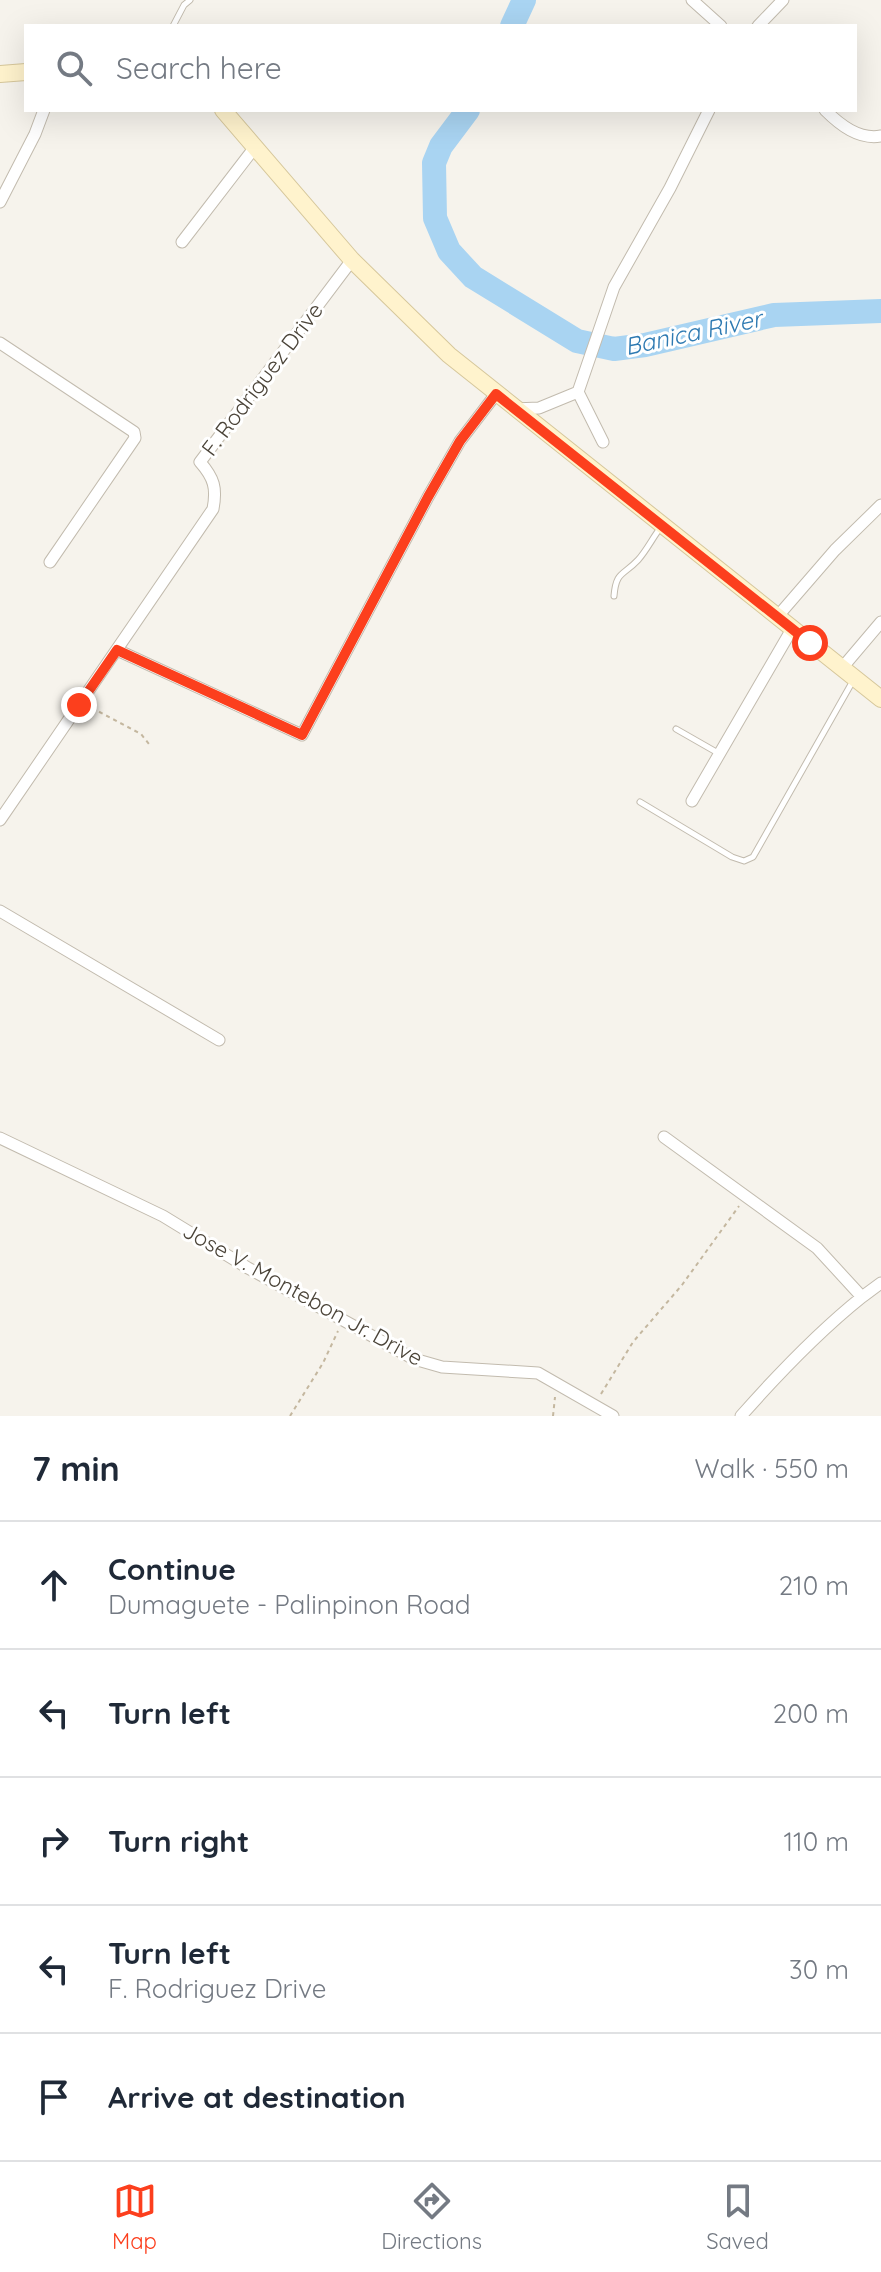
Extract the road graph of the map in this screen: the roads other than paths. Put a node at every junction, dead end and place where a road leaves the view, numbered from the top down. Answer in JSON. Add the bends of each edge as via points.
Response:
{"nodes":[{"id":1,"x":190,"y":0,"type":"edge"},
{"id":2,"x":692,"y":0,"type":"edge"},
{"id":3,"x":783,"y":0,"type":"edge"},
{"id":4,"x":174,"y":24,"type":"edge"},
{"id":5,"x":719,"y":24,"type":"edge"},
{"id":6,"x":760,"y":24,"type":"edge"},
{"id":7,"x":24,"y":72,"type":"edge"},
{"id":8,"x":0,"y":74,"type":"edge"},
{"id":9,"x":43,"y":112,"type":"edge"},
{"id":10,"x":225,"y":112,"type":"edge"},
{"id":11,"x":708,"y":112,"type":"edge"},
{"id":12,"x":827,"y":112,"type":"edge"},
{"id":13,"x":881,"y":136,"type":"edge"},
{"id":14,"x":255,"y":147,"type":"junction"},
{"id":15,"x":0,"y":202,"type":"edge"},
{"id":16,"x":182,"y":242,"type":"dead end"},
{"id":17,"x":352,"y":260,"type":"junction"},
{"id":18,"x":1,"y":347,"type":"edge"},
{"id":19,"x":578,"y":392,"type":"junction"},
{"id":20,"x":496,"y":394,"type":"junction"},
{"id":21,"x":514,"y":409,"type":"junction"},
{"id":22,"x":603,"y":442,"type":"dead end"},
{"id":23,"x":881,"y":505,"type":"edge"},
{"id":24,"x":661,"y":526,"type":"junction"},
{"id":25,"x":50,"y":562,"type":"dead end"},
{"id":26,"x":614,"y":596,"type":"dead end"},
{"id":27,"x":777,"y":617,"type":"junction"},
{"id":28,"x":881,"y":622,"type":"edge"},
{"id":29,"x":792,"y":629,"type":"junction"},
{"id":30,"x":117,"y":650,"type":"junction"},
{"id":31,"x":848,"y":673,"type":"junction"},
{"id":32,"x":881,"y":699,"type":"edge"},
{"id":33,"x":676,"y":729,"type":"dead end"},
{"id":34,"x":719,"y":753,"type":"junction"},
{"id":35,"x":692,"y":801,"type":"dead end"},
{"id":36,"x":640,"y":802,"type":"dead end"},
{"id":37,"x":0,"y":820,"type":"edge"},
{"id":38,"x":0,"y":911,"type":"edge"},
{"id":39,"x":219,"y":1040,"type":"dead end"},
{"id":40,"x":664,"y":1137,"type":"dead end"},
{"id":41,"x":0,"y":1138,"type":"edge"},
{"id":42,"x":881,"y":1283,"type":"edge"},
{"id":43,"x":862,"y":1297,"type":"junction"},
{"id":44,"x":613,"y":1416,"type":"edge"},
{"id":45,"x":741,"y":1416,"type":"edge"}],
"edges":[{"from":1,"to":4,"type":"lane"},
{"from":2,"to":5,"type":"street"},
{"from":3,"to":6,"type":"street"},
{"from":7,"to":8,"type":"main road"},
{"from":9,"to":15,"type":"street"},
{"from":10,"to":14,"type":"main road"},
{"from":11,"to":19,"type":"street","via":[[614,287]]},
{"from":12,"to":13,"type":"street","via":[[854,132]]},
{"from":14,"to":16,"type":"street"},
{"from":14,"to":17,"type":"main road"},
{"from":17,"to":20,"type":"main road"},
{"from":17,"to":30,"type":"street","name":"F. Rodriguez Drive","via":[[200,462],[217,489],[213,509]]},
{"from":18,"to":25,"type":"street","via":[[134,432],[135,438]]},
{"from":19,"to":21,"type":"street","via":[[539,408]]},
{"from":19,"to":22,"type":"street"},
{"from":20,"to":21,"type":"main road"},
{"from":20,"to":30,"type":"street","via":[[460,441],[428,497],[302,735]]},
{"from":21,"to":24,"type":"main road"},
{"from":23,"to":27,"type":"street"},
{"from":24,"to":26,"type":"lane","via":[[616,580]]},
{"from":24,"to":27,"type":"main road"},
{"from":27,"to":29,"type":"main road"},
{"from":28,"to":31,"type":"street"},
{"from":29,"to":31,"type":"main road"},
{"from":29,"to":34,"type":"street"},
{"from":30,"to":37,"type":"street","name":"F. Rodriguez Drive"},
{"from":31,"to":32,"type":"main road"},
{"from":31,"to":36,"type":"lane","via":[[753,857],[732,857]]},
{"from":33,"to":34,"type":"lane"},
{"from":34,"to":35,"type":"street"},
{"from":38,"to":39,"type":"street"},
{"from":40,"to":43,"type":"street","via":[[817,1248]]},
{"from":41,"to":44,"type":"street","name":"Jose V. Montebon Jr. Drive","via":[[163,1216],[414,1359],[464,1370],[538,1373]]},
{"from":42,"to":43,"type":"street"},
{"from":43,"to":45,"type":"street","via":[[779,1372]]}]}
